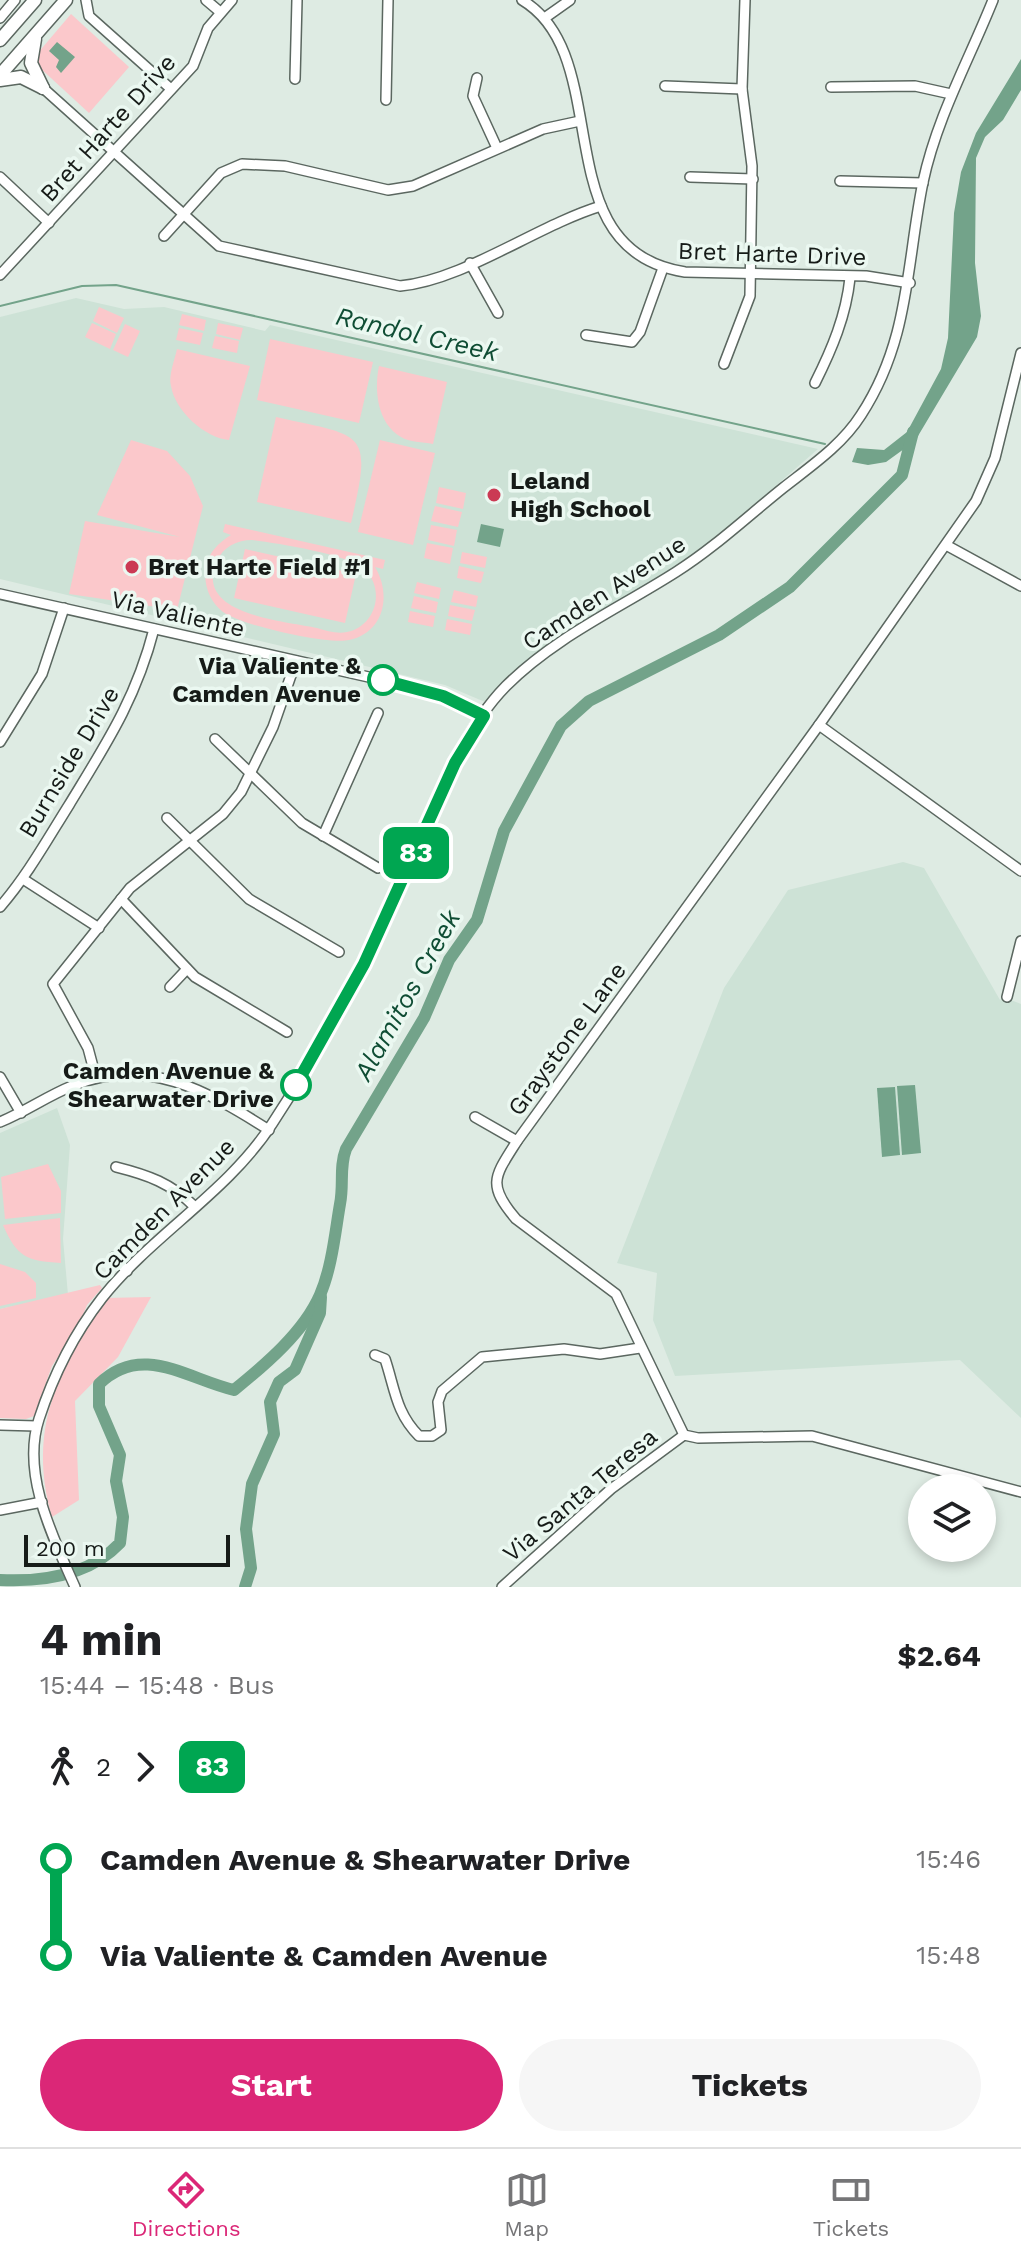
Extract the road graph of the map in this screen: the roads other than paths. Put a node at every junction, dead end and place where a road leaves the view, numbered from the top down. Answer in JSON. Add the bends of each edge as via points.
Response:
{"nodes":[{"id":1,"x":15,"y":0,"type":"edge"},
{"id":2,"x":35,"y":0,"type":"edge"},
{"id":3,"x":66,"y":0,"type":"edge"},
{"id":4,"x":206,"y":0,"type":"edge"},
{"id":5,"x":232,"y":0,"type":"edge"},
{"id":6,"x":297,"y":0,"type":"edge"},
{"id":7,"x":388,"y":0,"type":"edge"},
{"id":8,"x":522,"y":0,"type":"edge"},
{"id":9,"x":570,"y":0,"type":"edge"},
{"id":10,"x":745,"y":0,"type":"edge"},
{"id":11,"x":991,"y":0,"type":"edge"},
{"id":12,"x":86,"y":4,"type":"edge"},
{"id":13,"x":219,"y":11,"type":"junction"},
{"id":14,"x":546,"y":17,"type":"junction"},
{"id":15,"x":0,"y":18,"type":"edge"},
{"id":16,"x":37,"y":34,"type":"junction"},
{"id":17,"x":0,"y":40,"type":"edge"},
{"id":18,"x":0,"y":78,"type":"edge"},
{"id":19,"x":477,"y":78,"type":"dead end"},
{"id":20,"x":295,"y":79,"type":"dead end"},
{"id":21,"x":665,"y":86,"type":"dead end"},
{"id":22,"x":831,"y":87,"type":"dead end"},
{"id":23,"x":43,"y":88,"type":"junction"},
{"id":24,"x":171,"y":89,"type":"junction"},
{"id":25,"x":742,"y":89,"type":"junction"},
{"id":26,"x":951,"y":94,"type":"junction"},
{"id":27,"x":386,"y":100,"type":"dead end"},
{"id":28,"x":580,"y":121,"type":"junction"},
{"id":29,"x":497,"y":148,"type":"junction"},
{"id":30,"x":111,"y":153,"type":"junction"},
{"id":31,"x":0,"y":177,"type":"edge"},
{"id":32,"x":690,"y":177,"type":"dead end"},
{"id":33,"x":753,"y":179,"type":"junction"},
{"id":34,"x":840,"y":181,"type":"dead end"},
{"id":35,"x":923,"y":183,"type":"junction"},
{"id":36,"x":601,"y":206,"type":"junction"},
{"id":37,"x":182,"y":215,"type":"junction"},
{"id":38,"x":49,"y":223,"type":"junction"},
{"id":39,"x":164,"y":236,"type":"dead end"},
{"id":40,"x":470,"y":263,"type":"junction"},
{"id":41,"x":663,"y":268,"type":"junction"},
{"id":42,"x":751,"y":273,"type":"junction"},
{"id":43,"x":0,"y":275,"type":"edge"},
{"id":44,"x":850,"y":278,"type":"junction"},
{"id":45,"x":910,"y":283,"type":"junction"},
{"id":46,"x":498,"y":313,"type":"dead end"},
{"id":47,"x":586,"y":335,"type":"dead end"},
{"id":48,"x":1021,"y":353,"type":"edge"},
{"id":49,"x":724,"y":364,"type":"dead end"},
{"id":50,"x":815,"y":383,"type":"dead end"},
{"id":51,"x":946,"y":545,"type":"junction"},
{"id":52,"x":1021,"y":586,"type":"edge"},
{"id":53,"x":0,"y":594,"type":"edge"},
{"id":54,"x":64,"y":608,"type":"junction"},
{"id":55,"x":154,"y":629,"type":"junction"},
{"id":56,"x":296,"y":661,"type":"junction"},
{"id":57,"x":378,"y":713,"type":"dead end"},
{"id":58,"x":484,"y":716,"type":"junction"},
{"id":59,"x":819,"y":725,"type":"junction"},
{"id":60,"x":215,"y":739,"type":"dead end"},
{"id":61,"x":0,"y":742,"type":"edge"},
{"id":62,"x":252,"y":772,"type":"junction"},
{"id":63,"x":167,"y":818,"type":"dead end"},
{"id":64,"x":323,"y":836,"type":"junction"},
{"id":65,"x":190,"y":840,"type":"junction"},
{"id":66,"x":378,"y":868,"type":"dead end"},
{"id":67,"x":1021,"y":871,"type":"edge"},
{"id":68,"x":23,"y":879,"type":"junction"},
{"id":69,"x":121,"y":899,"type":"junction"},
{"id":70,"x":0,"y":907,"type":"edge"},
{"id":71,"x":99,"y":928,"type":"junction"},
{"id":72,"x":1021,"y":941,"type":"edge"},
{"id":73,"x":339,"y":952,"type":"dead end"},
{"id":74,"x":187,"y":969,"type":"junction"},
{"id":75,"x":170,"y":987,"type":"dead end"},
{"id":76,"x":1007,"y":997,"type":"dead end"},
{"id":77,"x":287,"y":1032,"type":"dead end"},
{"id":78,"x":0,"y":1077,"type":"edge"},
{"id":79,"x":96,"y":1078,"type":"junction"},
{"id":80,"x":21,"y":1113,"type":"junction"},
{"id":81,"x":475,"y":1117,"type":"dead end"},
{"id":82,"x":0,"y":1122,"type":"edge"},
{"id":83,"x":269,"y":1130,"type":"junction"},
{"id":84,"x":517,"y":1141,"type":"junction"},
{"id":85,"x":116,"y":1167,"type":"dead end"},
{"id":86,"x":195,"y":1207,"type":"junction"},
{"id":87,"x":114,"y":1257,"type":"dead end"},
{"id":88,"x":127,"y":1271,"type":"junction"},
{"id":89,"x":640,"y":1348,"type":"junction"},
{"id":90,"x":375,"y":1355,"type":"dead end"},
{"id":91,"x":0,"y":1425,"type":"edge"},
{"id":92,"x":36,"y":1426,"type":"junction"},
{"id":93,"x":684,"y":1435,"type":"junction"},
{"id":94,"x":1021,"y":1492,"type":"edge"},
{"id":95,"x":42,"y":1502,"type":"junction"},
{"id":96,"x":0,"y":1510,"type":"edge"},
{"id":97,"x":75,"y":1587,"type":"edge"},
{"id":98,"x":502,"y":1587,"type":"edge"}],
"edges":[{"from":1,"to":15,"type":"street"},
{"from":2,"to":17,"type":"main road"},
{"from":3,"to":16,"type":"main road"},
{"from":4,"to":13,"type":"street"},
{"from":5,"to":13,"type":"street","name":"Bret Harte Drive"},
{"from":6,"to":20,"type":"street"},
{"from":7,"to":27,"type":"street"},
{"from":8,"to":14,"type":"street","name":"Bret Harte Drive"},
{"from":9,"to":14,"type":"street"},
{"from":10,"to":25,"type":"street"},
{"from":11,"to":26,"type":"street","name":"Camden Avenue"},
{"from":12,"to":24,"type":"street","via":[[89,16]]},
{"from":13,"to":24,"type":"street","name":"Bret Harte Drive","via":[[193,66]]},
{"from":14,"to":28,"type":"street","name":"Bret Harte Drive","via":[[561,43]]},
{"from":16,"to":18,"type":"main road"},
{"from":16,"to":23,"type":"main road","via":[[31,63]]},
{"from":18,"to":23,"type":"main road","via":[[21,77]]},
{"from":19,"to":29,"type":"street","via":[[473,96]]},
{"from":21,"to":25,"type":"street"},
{"from":22,"to":26,"type":"street","via":[[915,86]]},
{"from":23,"to":30,"type":"street"},
{"from":24,"to":30,"type":"street","name":"Bret Harte Drive"},
{"from":25,"to":33,"type":"street"},
{"from":26,"to":35,"type":"street","name":"Camden Avenue"},
{"from":28,"to":29,"type":"street"},
{"from":28,"to":36,"type":"street","name":"Bret Harte Drive"},
{"from":29,"to":37,"type":"street","via":[[413,186],[388,190],[285,166],[242,164],[221,173]]},
{"from":30,"to":37,"type":"street"},
{"from":30,"to":38,"type":"street","name":"Bret Harte Drive"},
{"from":31,"to":38,"type":"street"},
{"from":32,"to":33,"type":"street"},
{"from":33,"to":42,"type":"street"},
{"from":34,"to":35,"type":"street"},
{"from":35,"to":45,"type":"street","name":"Camden Avenue"},
{"from":36,"to":40,"type":"street","via":[[567,216]]},
{"from":36,"to":41,"type":"street","name":"Bret Harte Drive","via":[[623,244]]},
{"from":37,"to":39,"type":"street"},
{"from":37,"to":40,"type":"street","via":[[219,246],[400,286],[426,284]]},
{"from":38,"to":43,"type":"street","name":"Bret Harte Drive"},
{"from":40,"to":46,"type":"street"},
{"from":41,"to":42,"type":"street","name":"Bret Harte Drive"},
{"from":41,"to":47,"type":"street","via":[[632,342]]},
{"from":42,"to":44,"type":"street","name":"Bret Harte Drive"},
{"from":42,"to":49,"type":"street","via":[[747,311]]},
{"from":44,"to":45,"type":"street","name":"Bret Harte Drive"},
{"from":44,"to":50,"type":"street","via":[[848,302]]},
{"from":45,"to":58,"type":"street","name":"Camden Avenue","via":[[880,382],[838,442],[680,570],[543,655],[508,684]]},
{"from":48,"to":51,"type":"street","name":"Graystone Lane","via":[[986,481]]},
{"from":51,"to":52,"type":"street"},
{"from":51,"to":59,"type":"street","name":"Graystone Lane"},
{"from":53,"to":54,"type":"street","name":"Via Valiente"},
{"from":54,"to":55,"type":"street","name":"Via Valiente"},
{"from":54,"to":61,"type":"street","via":[[42,674]]},
{"from":55,"to":56,"type":"street","name":"Via Valiente"},
{"from":55,"to":68,"type":"street","name":"Burnside Drive","via":[[124,714]]},
{"from":56,"to":58,"type":"street","name":"Via Valiente","via":[[426,691]]},
{"from":56,"to":62,"type":"street"},
{"from":57,"to":64,"type":"street"},
{"from":58,"to":83,"type":"street","name":"Camden Avenue","via":[[455,763],[364,964]]},
{"from":59,"to":67,"type":"street"},
{"from":59,"to":84,"type":"street","name":"Graystone Lane"},
{"from":60,"to":62,"type":"street"},
{"from":62,"to":64,"type":"street","via":[[302,823]]},
{"from":62,"to":65,"type":"street","via":[[223,814]]},
{"from":63,"to":65,"type":"street"},
{"from":64,"to":66,"type":"street"},
{"from":65,"to":69,"type":"street"},
{"from":65,"to":73,"type":"street","via":[[249,899]]},
{"from":68,"to":70,"type":"street","name":"Burnside Drive"},
{"from":68,"to":71,"type":"street"},
{"from":69,"to":71,"type":"street"},
{"from":69,"to":74,"type":"street"},
{"from":71,"to":79,"type":"street","via":[[53,984],[88,1048]]},
{"from":72,"to":76,"type":"street"},
{"from":74,"to":75,"type":"street"},
{"from":74,"to":77,"type":"street"},
{"from":78,"to":80,"type":"street"},
{"from":79,"to":80,"type":"street"},
{"from":79,"to":83,"type":"street","via":[[132,1074],[181,1081]]},
{"from":80,"to":82,"type":"street"},
{"from":81,"to":84,"type":"street"},
{"from":83,"to":86,"type":"street","name":"Camden Avenue"},
{"from":84,"to":89,"type":"street","name":"Graystone Lane","via":[[494,1184],[503,1204],[616,1294]]},
{"from":85,"to":86,"type":"street","via":[[154,1177]]},
{"from":86,"to":88,"type":"street","name":"Camden Avenue"},
{"from":87,"to":88,"type":"street"},
{"from":88,"to":92,"type":"street","name":"Camden Avenue","via":[[102,1298],[67,1353]]},
{"from":89,"to":90,"type":"street","via":[[482,1357],[442,1391],[441,1430],[432,1436],[419,1436],[407,1424],[385,1359]]},
{"from":89,"to":93,"type":"street","name":"Graystone Lane"},
{"from":91,"to":92,"type":"street"},
{"from":92,"to":95,"type":"street","name":"Camden Avenue"},
{"from":93,"to":94,"type":"street","via":[[812,1436]]},
{"from":93,"to":98,"type":"street","name":"Via Santa Teresa","via":[[611,1489]]},
{"from":95,"to":96,"type":"street"},
{"from":95,"to":97,"type":"street","name":"Camden Avenue"}]}
